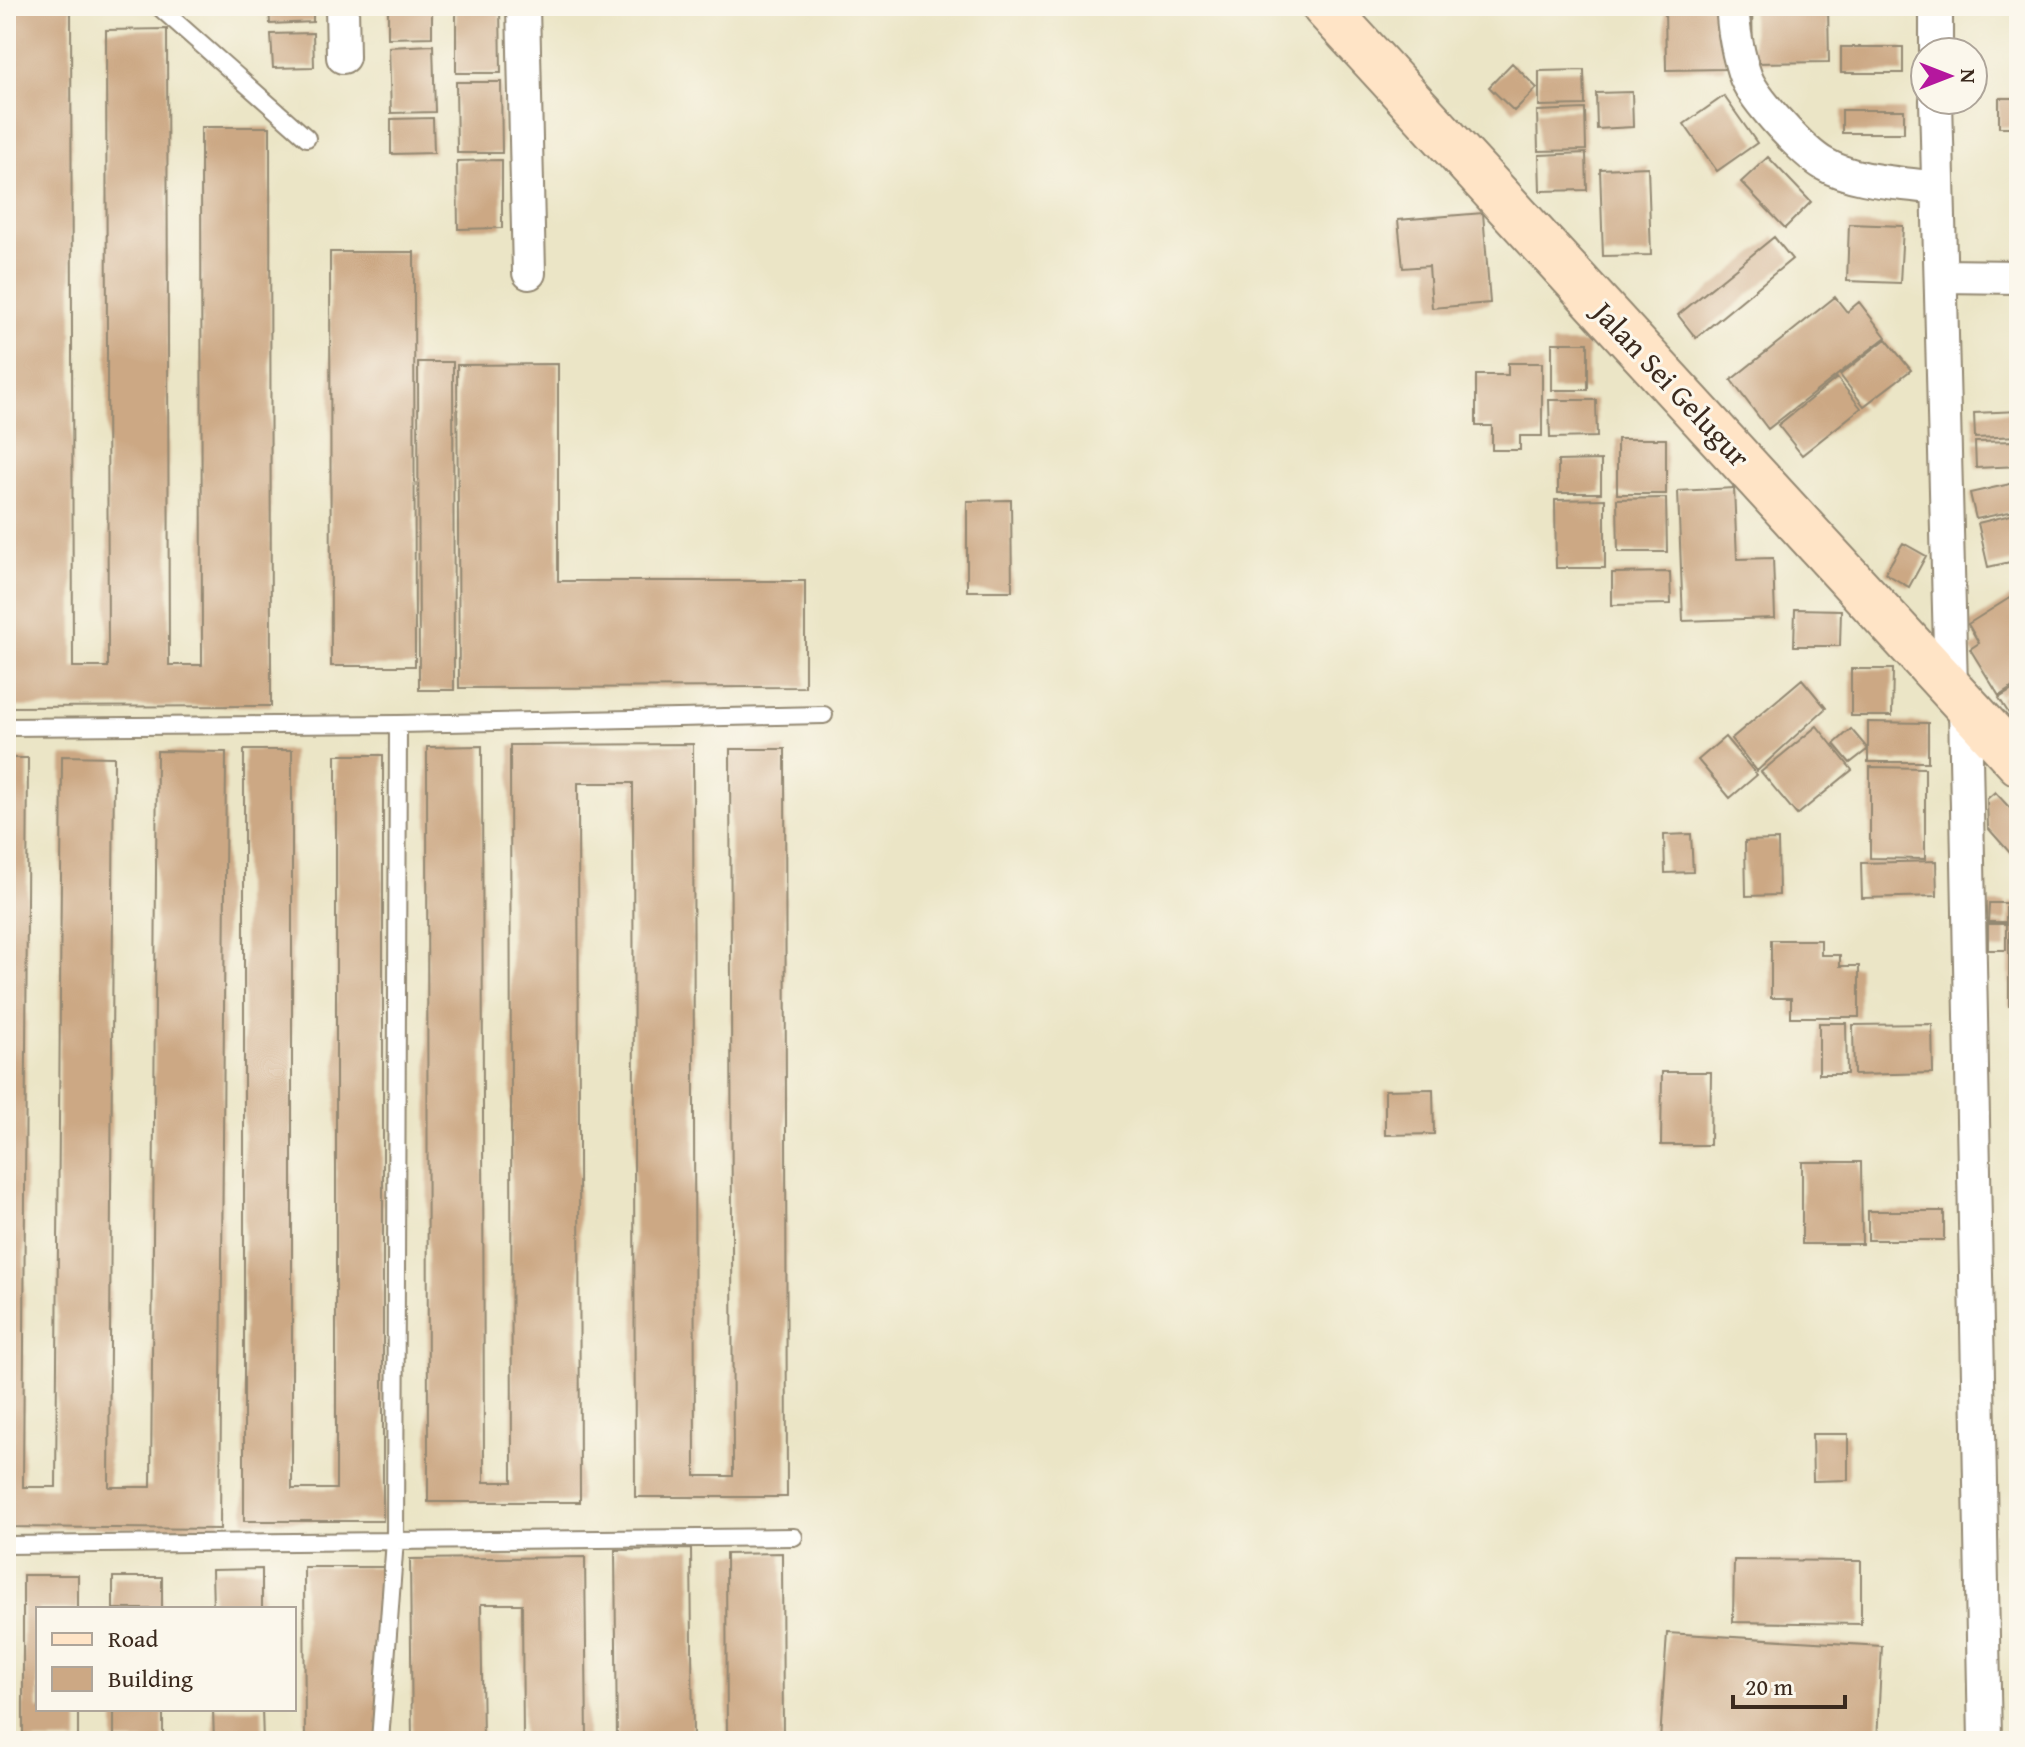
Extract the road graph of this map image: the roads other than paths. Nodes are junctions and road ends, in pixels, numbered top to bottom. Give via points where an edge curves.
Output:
1 (158, 6) edge
2 (342, 6) edge
3 (523, 6) edge
4 (1324, 6) edge
5 (1733, 6) edge
6 (1936, 6) edge
7 (1936, 36) edge
8 (343, 57) dead end
9 (1936, 116) edge
10 (307, 138) dead end
11 (1937, 188) junction
12 (529, 273) dead end
13 (1941, 276) junction
14 (2019, 277) edge
15 (1958, 696) junction
16 (824, 715) dead end
17 (398, 724) junction
18 (6, 727) edge
19 (2019, 763) edge
20 (794, 1537) dead end
21 (395, 1540) junction
22 (6, 1545) edge
23 (380, 1741) edge
24 (1985, 1741) edge

1 - 10 lane
2 - 8 street
3 - 12 street
4 - 15 main road, Jalan Sei Gelugur
5 - 11 street via 1746,79 1783,127 1824,164 1866,178
6 - 7 street
9 - 11 street
11 - 13 street
13 - 14 street
13 - 15 street
15 - 19 main road, Jalan Sei Gelugur
15 - 24 street
16 - 17 lane
17 - 18 lane
17 - 21 lane
20 - 21 lane
21 - 22 lane
21 - 23 lane

